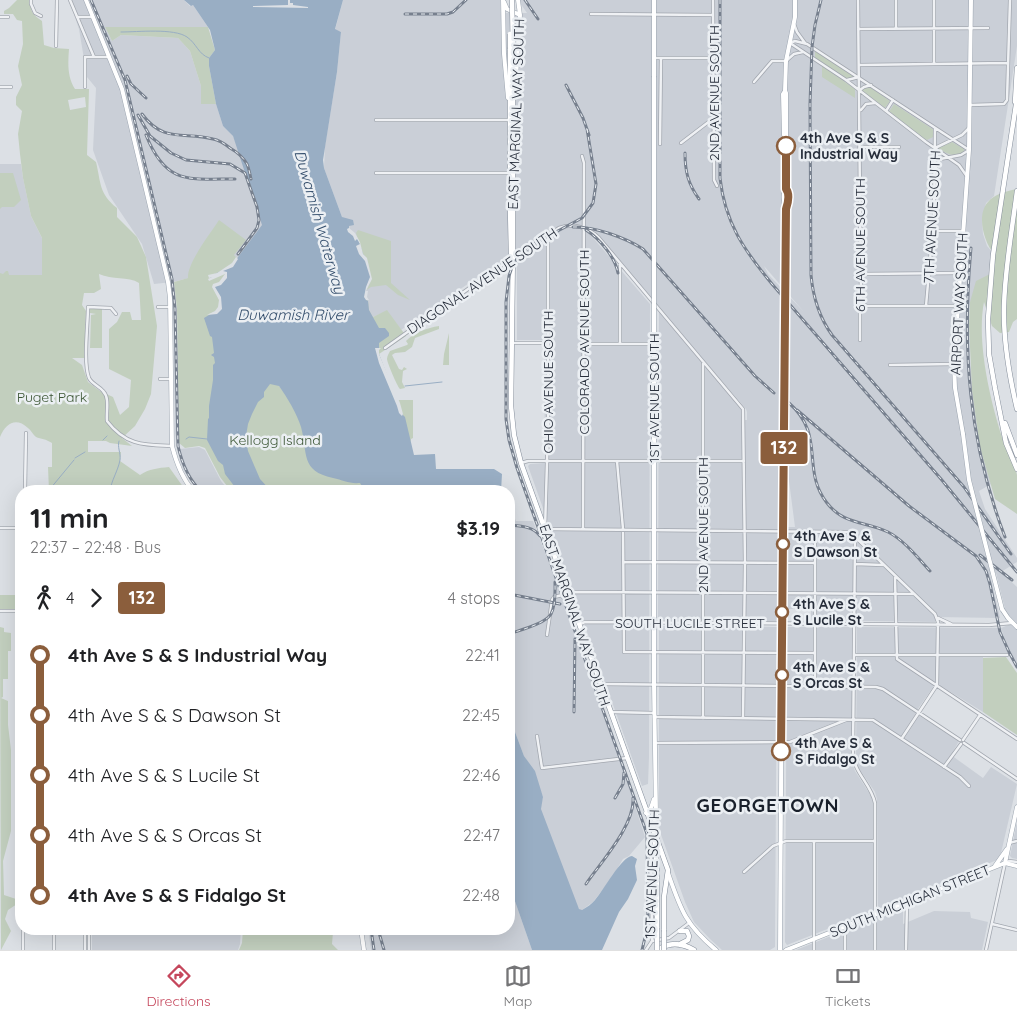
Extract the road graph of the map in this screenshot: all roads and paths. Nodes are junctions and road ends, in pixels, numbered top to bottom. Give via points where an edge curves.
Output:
1 (31, 0) edge
2 (57, 0) edge
3 (70, 0) edge
4 (86, 0) edge
5 (504, 0) edge
6 (512, 0) edge
7 (518, 0) edge
8 (654, 0) edge
9 (713, 0) edge
10 (795, 0) edge
11 (858, 0) edge
12 (896, 0) edge
13 (934, 0) edge
14 (971, 0) edge
15 (1010, 0) edge
16 (520, 9) junction
17 (592, 14) dead end
18 (520, 15) junction
19 (654, 15) junction
20 (713, 15) junction
21 (0, 16) edge
22 (8, 16) dead end
23 (41, 16) dead end
24 (77, 17) junction
25 (93, 17) junction
26 (794, 23) junction
27 (934, 28) junction
28 (970, 28) junction
29 (988, 28) dead end
30 (858, 29) junction
31 (896, 29) junction
32 (790, 43) junction
33 (806, 44) junction
34 (56, 46) dead end
35 (512, 49) junction
36 (805, 52) junction
37 (94, 57) junction
38 (110, 57) junction
39 (654, 58) junction
40 (661, 58) junction
41 (714, 58) junction
42 (786, 61) junction
43 (1008, 63) junction
44 (934, 64) junction
45 (970, 64) junction
46 (859, 65) junction
47 (1017, 68) edge
48 (850, 71) junction
49 (859, 77) junction
50 (846, 80) junction
51 (754, 82) dead end
52 (871, 85) junction
53 (85, 87) dead end
54 (0, 88) edge
55 (11, 88) dead end
56 (785, 91) junction
57 (860, 91) junction
58 (1017, 98) edge
59 (894, 100) junction
60 (784, 101) junction
61 (514, 102) junction
62 (875, 103) junction
63 (970, 105) junction
64 (509, 107) junction
65 (886, 111) junction
66 (860, 114) junction
67 (1015, 114) junction
68 (787, 115) junction
69 (714, 116) junction
70 (376, 120) dead end
71 (510, 120) junction
72 (970, 127) junction
73 (936, 129) junction
74 (936, 136) junction
75 (786, 137) junction
76 (953, 140) junction
77 (926, 142) junction
78 (681, 143) dead end
79 (660, 144) dead end
80 (860, 147) junction
81 (899, 147) dead end
82 (935, 148) junction
83 (969, 150) junction
84 (582, 156) dead end
85 (948, 157) junction
86 (935, 169) junction
87 (376, 173) dead end
88 (512, 173) junction
89 (967, 177) junction
90 (717, 186) dead end
91 (1017, 192) edge
92 (584, 228) junction
93 (933, 231) junction
94 (964, 231) junction
95 (548, 236) junction
96 (512, 259) junction
97 (620, 264) junction
98 (961, 273) junction
99 (861, 274) junction
100 (929, 274) junction
101 (863, 304) junction
102 (926, 306) junction
103 (958, 306) junction
104 (158, 307) dead end
105 (170, 307) junction
106 (116, 314) dead end
107 (860, 340) dead end
108 (511, 343) junction
109 (548, 343) junction
110 (584, 344) junction
111 (620, 344) junction
112 (647, 344) dead end
113 (385, 348) dead end
114 (702, 362) junction
115 (954, 364) junction
116 (890, 365) dead end
117 (160, 379) dead end
118 (172, 379) junction
119 (999, 406) junction
120 (1017, 409) edge
121 (26, 433) dead end
122 (172, 446) junction
123 (1017, 455) edge
124 (547, 461) junction
125 (583, 461) junction
126 (617, 461) junction
127 (654, 461) junction
128 (703, 461) junction
129 (744, 461) junction
130 (521, 463) junction
131 (1017, 470) edge
132 (25, 485) edge
133 (189, 485) edge
134 (0, 528) edge
135 (15, 528) edge
136 (545, 529) junction
137 (583, 529) junction
138 (623, 529) junction
139 (654, 531) junction
140 (704, 531) junction
141 (744, 531) junction
142 (783, 532) junction
143 (815, 532) junction
144 (854, 536) junction
145 (624, 562) junction
146 (653, 562) junction
147 (703, 562) junction
148 (745, 563) junction
149 (782, 563) junction
150 (815, 563) junction
151 (855, 564) junction
152 (884, 565) junction
153 (895, 576) junction
154 (624, 592) junction
155 (653, 592) junction
156 (568, 593) junction
157 (703, 593) junction
158 (744, 593) junction
159 (782, 594) junction
160 (815, 594) junction
161 (854, 594) junction
162 (895, 594) junction
163 (913, 594) junction
164 (0, 611) edge
165 (15, 611) edge
166 (937, 617) junction
167 (624, 622) junction
168 (653, 623) junction
169 (703, 623) junction
170 (744, 623) junction
171 (1012, 623) junction
172 (578, 624) junction
173 (782, 624) junction
174 (815, 624) junction
175 (854, 624) junction
176 (896, 625) junction
177 (939, 625) junction
178 (957, 625) junction
179 (1017, 627) edge
180 (547, 635) dead end
181 (654, 652) junction
182 (703, 652) junction
183 (744, 652) junction
184 (781, 652) junction
185 (815, 653) junction
186 (854, 655) junction
187 (896, 655) junction
188 (938, 655) junction
189 (1007, 655) dead end
190 (600, 684) junction
191 (654, 684) junction
192 (703, 685) junction
193 (744, 685) junction
194 (781, 685) junction
195 (815, 686) junction
196 (854, 686) junction
197 (936, 686) junction
198 (610, 712) junction
199 (919, 713) junction
200 (654, 715) junction
201 (980, 715) junction
202 (703, 718) junction
203 (743, 718) junction
204 (781, 718) junction
205 (848, 719) junction
206 (854, 719) junction
207 (537, 736) dead end
208 (902, 738) junction
209 (1017, 739) edge
210 (962, 742) junction
211 (654, 743) junction
212 (781, 743) junction
213 (627, 758) junction
214 (944, 767) junction
215 (1017, 779) edge
216 (969, 786) dead end
217 (655, 797) junction
218 (1017, 807) edge
219 (646, 813) junction
220 (1015, 822) edge
221 (653, 831) junction
222 (655, 838) junction
223 (814, 841) junction
224 (875, 841) junction
225 (1017, 841) edge
226 (780, 843) junction
227 (1009, 844) junction
228 (1017, 862) edge
229 (1005, 863) junction
230 (1017, 866) edge
231 (994, 867) junction
232 (668, 870) junction
233 (744, 872) dead end
234 (907, 902) junction
235 (876, 914) junction
236 (689, 923) junction
237 (992, 924) junction
238 (845, 926) junction
239 (680, 930) junction
240 (1017, 930) edge
241 (23, 935) edge
242 (54, 935) edge
243 (87, 935) edge
244 (362, 935) edge
245 (814, 939) junction
246 (652, 940) junction
247 (678, 944) junction
248 (23, 950) edge
249 (54, 950) edge
250 (87, 950) edge
251 (364, 950) edge
252 (646, 950) edge
253 (657, 950) edge
254 (664, 950) edge
255 (694, 950) edge
256 (716, 950) edge
257 (780, 950) edge
258 (786, 950) edge
259 (814, 950) edge
260 (845, 950) edge
261 (876, 950) edge
262 (906, 950) edge
263 (986, 950) edge

1 - 23 street via 35,14
2 - 34 street
3 - 24 street
4 - 25 main road
5 - 18 main road via 507,9
5 - 64 main road, EAST MARGINAL WAY SOUTH via 504,54
6 - 16 main road
6 - 35 highway, bridge
7 - 16 main road, EAST MARGINAL WAY SOUTH
8 - 19 main road, 1ST AVENUE SOUTH
9 - 20 street, 2ND AVENUE SOUTH
10 - 26 main road
11 - 30 street, 6TH AVENUE SOUTH
12 - 31 street
13 - 27 street
14 - 28 main road, AIRPORT WAY SOUTH
15 - 43 street
16 - 18 main road, EAST MARGINAL WAY SOUTH
17 - 19 street
18 - 61 main road, EAST MARGINAL WAY SOUTH
19 - 20 street
19 - 39 main road, 1ST AVENUE SOUTH
20 - 41 street, 2ND AVENUE SOUTH
21 - 22 street
24 - 25 street
24 - 37 street
25 - 38 main road
26 - 32 main road
26 - 33 street
27 - 28 street
27 - 31 street
27 - 44 street
28 - 29 street
28 - 45 main road, AIRPORT WAY SOUTH
30 - 31 street
30 - 46 street, 6TH AVENUE SOUTH
32 - 33 street
32 - 36 street
32 - 42 main road
33 - 48 street
35 - 61 highway
35 - 64 highway
36 - 42 street via 794,54
36 - 50 street
37 - 38 street
37 - 53 street via 85,57
38 - 105 main road via 123,91 168,282
39 - 40 street
39 - 127 main road, 1ST AVENUE SOUTH, bridge
40 - 41 street
40 - 79 street
41 - 69 street, 2ND AVENUE SOUTH
42 - 51 street via 772,61
42 - 56 main road
43 - 45 street
43 - 63 street via 1006,102
44 - 45 street
44 - 46 street
45 - 63 main road, AIRPORT WAY SOUTH
46 - 48 street
46 - 49 street, 6TH AVENUE SOUTH
47 - 67 highway
48 - 49 street
49 - 50 street
49 - 52 street
49 - 57 street, 6TH AVENUE SOUTH
50 - 57 street
52 - 57 street
52 - 59 street
54 - 55 street
56 - 60 main road
56 - 68 main road
57 - 62 street
57 - 66 street, 6TH AVENUE SOUTH
58 - 67 highway
59 - 65 street
59 - 73 street
60 - 68 main road
60 - 75 main road
61 - 88 highway, EAST MARGINAL WAY SOUTH
62 - 65 street
62 - 66 street via 865,105
63 - 72 main road, AIRPORT WAY SOUTH
64 - 71 highway, EAST MARGINAL WAY SOUTH
65 - 77 street
66 - 80 street, 6TH AVENUE SOUTH
67 - 119 highway via 988,301 989,354
68 - 75 main road
69 - 78 street
69 - 90 street, 2ND AVENUE SOUTH via 714,180
70 - 71 street
71 - 88 highway, EAST MARGINAL WAY SOUTH
72 - 76 street
72 - 83 main road, AIRPORT WAY SOUTH
73 - 74 street, 7TH AVENUE SOUTH
73 - 76 street
74 - 77 street
74 - 82 street, 7TH AVENUE SOUTH
75 - 142 main road, bridge
76 - 82 street
76 - 83 street
77 - 82 street
80 - 81 street
80 - 99 street, 6TH AVENUE SOUTH
82 - 85 street
82 - 86 street, 7TH AVENUE SOUTH
83 - 85 street
83 - 89 main road, AIRPORT WAY SOUTH
84 - 92 street, COLORADO AVENUE SOUTH
85 - 86 street via 940,159
85 - 89 street via 963,168
86 - 93 street, 7TH AVENUE SOUTH
87 - 88 street
88 - 96 highway, EAST MARGINAL WAY SOUTH
89 - 94 main road, AIRPORT WAY SOUTH
91 - 120 highway via 1005,284 1004,333
92 - 95 street, DIAGONAL AVENUE SOUTH via 562,227
92 - 97 street via 596,235
92 - 110 street, COLORADO AVENUE SOUTH
93 - 94 street
93 - 100 street, 7TH AVENUE SOUTH
94 - 98 main road, AIRPORT WAY SOUTH
95 - 96 street, DIAGONAL AVENUE SOUTH
95 - 109 street, OHIO AVENUE SOUTH
96 - 108 highway, EAST MARGINAL WAY SOUTH
96 - 113 street, DIAGONAL AVENUE SOUTH
97 - 111 street
97 - 114 street
98 - 100 street
98 - 103 main road, AIRPORT WAY SOUTH
99 - 100 street
99 - 101 street, 6TH AVENUE SOUTH
100 - 102 street, 7TH AVENUE SOUTH
101 - 102 street
101 - 107 street, 6TH AVENUE SOUTH via 860,307
102 - 103 street
103 - 115 main road, AIRPORT WAY SOUTH
104 - 105 street
105 - 118 main road
106 - 122 street via 113,308 88,307 90,380 102,389 106,396 108,422 122,435 138,444
108 - 109 street
108 - 130 highway, EAST MARGINAL WAY SOUTH via 511,415
109 - 124 street, OHIO AVENUE SOUTH
110 - 111 street
110 - 125 street, COLORADO AVENUE SOUTH
111 - 112 street
114 - 128 street, 2ND AVENUE SOUTH
114 - 129 street via 744,409
115 - 116 street
115 - 171 main road, AIRPORT WAY SOUTH, bridge via 969,480 1002,609
117 - 118 street
118 - 122 main road
119 - 123 highway
119 - 131 highway via 1006,443
121 - 132 street
122 - 133 main road
124 - 125 street
124 - 130 street
124 - 136 street, OHIO AVENUE SOUTH
125 - 126 street
125 - 137 street, COLORADO AVENUE SOUTH
126 - 127 street
126 - 138 street
127 - 128 street
127 - 139 main road, 1ST AVENUE SOUTH
128 - 129 street
128 - 140 street, 2ND AVENUE SOUTH
129 - 141 street
130 - 136 highway, EAST MARGINAL WAY SOUTH
134 - 135 street
136 - 137 street
136 - 156 highway, EAST MARGINAL WAY SOUTH
137 - 138 street
138 - 139 street
138 - 145 street
139 - 140 street
139 - 146 main road, 1ST AVENUE SOUTH
140 - 141 street
140 - 147 street, 2ND AVENUE SOUTH
141 - 142 street
141 - 148 street
142 - 143 street
142 - 149 main road
143 - 144 street via 847,532
143 - 150 street
144 - 151 street
144 - 152 street
145 - 146 street
145 - 154 street
146 - 147 street
146 - 155 main road, 1ST AVENUE SOUTH
147 - 148 street
147 - 157 street, 2ND AVENUE SOUTH
148 - 149 street
148 - 158 street
149 - 150 street
149 - 159 main road
150 - 160 street
151 - 152 street
151 - 161 street
152 - 153 street
153 - 162 street
153 - 163 street
154 - 155 street
154 - 156 street
154 - 167 street
155 - 157 street
155 - 168 main road, 1ST AVENUE SOUTH
156 - 172 highway, EAST MARGINAL WAY SOUTH
156 - 180 street via 552,600
157 - 158 street
157 - 169 street, 2ND AVENUE SOUTH
158 - 159 street
158 - 170 street
159 - 160 street
159 - 173 main road
160 - 161 street
160 - 174 street
161 - 162 street
161 - 175 street
162 - 163 street
162 - 176 street
163 - 166 street
164 - 165 street
166 - 177 street
166 - 178 street
167 - 168 street, SOUTH LUCILE STREET
167 - 172 street, SOUTH LUCILE STREET
167 - 181 street via 624,652
168 - 169 street, SOUTH LUCILE STREET
168 - 181 main road, 1ST AVENUE SOUTH
169 - 170 street, SOUTH LUCILE STREET
169 - 182 street, 2ND AVENUE SOUTH
170 - 173 street, SOUTH LUCILE STREET
170 - 183 street
171 - 178 street, SOUTH LUCILE STREET
171 - 179 main road, AIRPORT WAY SOUTH
172 - 190 highway, EAST MARGINAL WAY SOUTH
173 - 174 street, SOUTH LUCILE STREET
173 - 184 main road
174 - 175 street, SOUTH LUCILE STREET
174 - 185 street
175 - 176 street, SOUTH LUCILE STREET
175 - 186 street
176 - 177 street, SOUTH LUCILE STREET
176 - 187 street
177 - 178 street, SOUTH LUCILE STREET
177 - 188 street
181 - 182 street
181 - 191 main road, 1ST AVENUE SOUTH
182 - 183 street
182 - 192 street, 2ND AVENUE SOUTH
183 - 184 street
183 - 193 street
184 - 185 street
184 - 194 main road
185 - 195 street
186 - 187 street
186 - 196 street
187 - 188 street
187 - 197 street via 898,660
188 - 189 street
188 - 197 street
190 - 191 street
190 - 198 highway, EAST MARGINAL WAY SOUTH
191 - 192 street
191 - 200 main road, 1ST AVENUE SOUTH
192 - 193 street
192 - 202 street, 2ND AVENUE SOUTH
193 - 194 street
193 - 203 street
194 - 195 street
194 - 204 main road
195 - 196 street
196 - 199 street via 884,689
196 - 206 street
197 - 199 street
197 - 201 street
198 - 200 street
198 - 213 highway, EAST MARGINAL WAY SOUTH
199 - 208 street
199 - 210 street
200 - 202 street
200 - 211 main road, 1ST AVENUE SOUTH
201 - 209 street
201 - 210 street
202 - 203 street
203 - 204 street
204 - 205 street
204 - 212 main road
205 - 206 street
205 - 212 street
206 - 208 street via 876,721
206 - 224 street via 854,759 874,798
207 - 213 street via 542,768
208 - 214 street
210 - 214 street
210 - 215 street
211 - 212 street
211 - 217 main road, 1ST AVENUE SOUTH
212 - 226 main road
213 - 219 highway, EAST MARGINAL WAY SOUTH
214 - 216 street
217 - 219 main road, 1ST AVENUE SOUTH
217 - 221 main road, 1ST AVENUE SOUTH
218 - 220 main road
219 - 221 highway, EAST MARGINAL WAY SOUTH
220 - 227 main road
221 - 222 highway, EAST MARGINAL WAY SOUTH
221 - 246 street, 1ST AVENUE SOUTH
222 - 232 highway, EAST MARGINAL WAY SOUTH
222 - 253 highway, bridge
223 - 224 street
223 - 226 street
223 - 245 street
224 - 235 street
225 - 227 street
226 - 233 street
226 - 257 main road
227 - 229 main road
227 - 231 main road
228 - 229 street
229 - 230 main road
229 - 231 main road, SOUTH MICHIGAN STREET
229 - 237 street
231 - 234 main road, SOUTH MICHIGAN STREET
232 - 236 main road, EAST MARGINAL WAY SOUTH
232 - 254 highway, bridge via 664,897
234 - 235 main road, SOUTH MICHIGAN STREET
234 - 262 street
235 - 238 main road, SOUTH MICHIGAN STREET
235 - 261 street
236 - 239 street
236 - 256 main road, EAST MARGINAL WAY SOUTH
237 - 240 street
237 - 263 street
238 - 245 main road, SOUTH MICHIGAN STREET
238 - 260 street
239 - 246 street via 668,938
239 - 247 highway via 687,932 689,938
241 - 248 street
242 - 249 street
243 - 250 street
244 - 251 main road
245 - 258 main road, SOUTH MICHIGAN STREET
245 - 259 street
246 - 252 street, 1ST AVENUE SOUTH
247 - 253 highway via 665,945
247 - 255 highway

